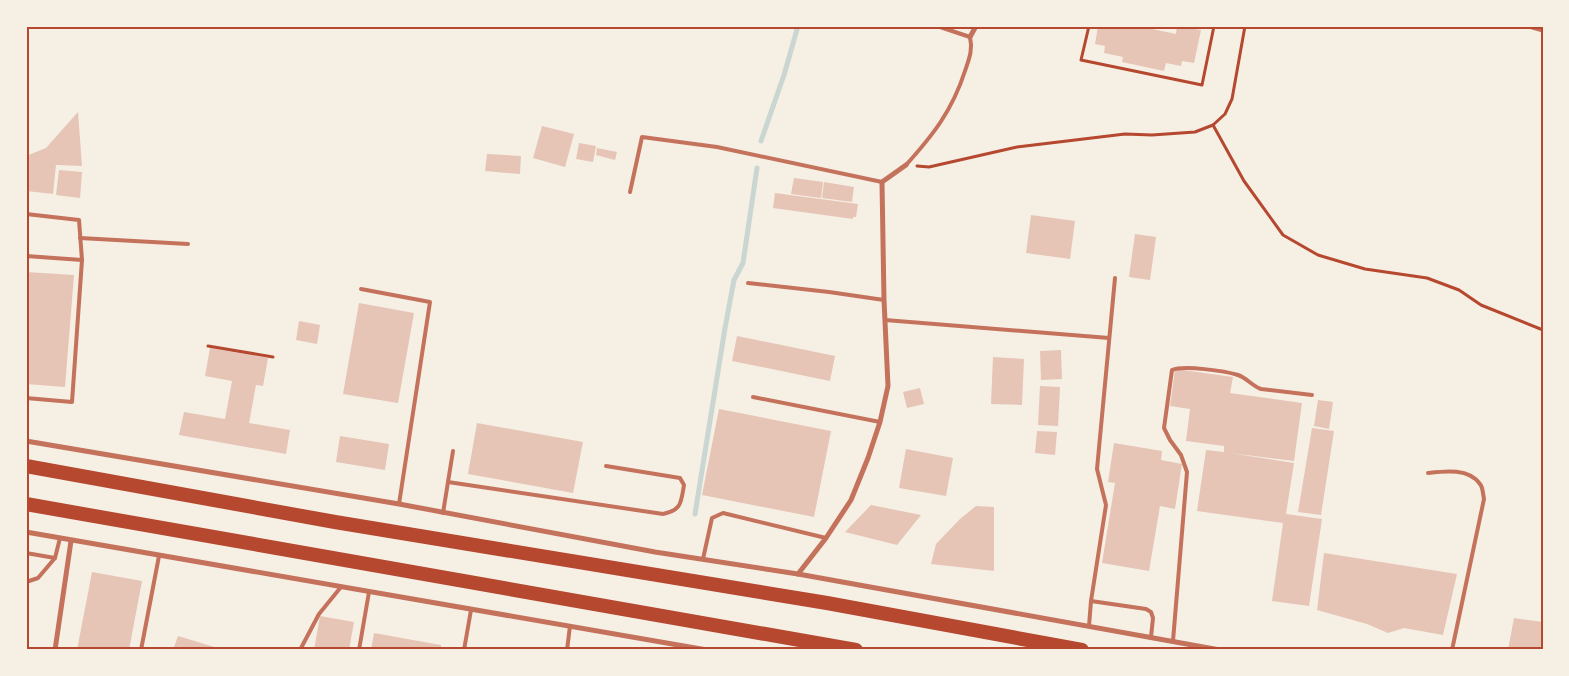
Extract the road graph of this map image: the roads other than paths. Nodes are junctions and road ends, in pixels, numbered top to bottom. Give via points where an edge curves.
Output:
1 (937, 26) edge
2 (976, 26) edge
3 (1528, 26) edge
4 (1543, 30) edge
5 (970, 38) junction
6 (906, 165) joint
7 (882, 182) junction
8 (630, 192) dead end
9 (26, 214) edge
10 (80, 238) junction
11 (188, 244) dead end
12 (26, 256) edge
13 (82, 260) junction
14 (1115, 278) dead end
15 (748, 283) dead end
16 (361, 289) dead end
17 (884, 300) junction
18 (885, 320) junction
19 (1110, 338) junction
20 (1312, 395) dead end
21 (753, 397) dead end
22 (26, 398) edge
23 (880, 422) junction
24 (26, 441) edge
25 (453, 451) dead end
26 (26, 466) edge
27 (606, 466) dead end
28 (1428, 473) dead end
29 (448, 482) junction
30 (26, 504) edge
31 (399, 504) junction
32 (443, 513) junction
33 (26, 532) edge
34 (60, 538) junction
35 (826, 538) junction
36 (71, 541) junction
37 (26, 553) edge
38 (159, 556) junction
39 (55, 558) junction
40 (703, 559) junction
41 (798, 574) junction
42 (26, 582) edge
43 (340, 587) junction
44 (369, 592) junction
45 (1091, 601) junction
46 (471, 610) junction
47 (570, 626) junction
48 (1089, 626) junction
49 (1151, 636) junction
50 (1173, 641) junction
51 (54, 650) edge
52 (141, 650) edge
53 (300, 650) edge
54 (359, 650) edge
55 (464, 650) edge
56 (567, 650) edge
57 (707, 650) edge
58 (856, 650) edge
59 (1082, 650) edge
60 (1220, 650) edge
61 (1452, 650) edge

1 - 5 lane
2 - 5 street
3 - 4 street
5 - 6 lane via 971,54 946,116
6 - 7 street
7 - 8 lane via 717,147 642,137
7 - 17 street
9 - 10 lane via 79,220
10 - 11 lane
10 - 13 lane
12 - 13 lane
13 - 22 lane via 72,402
14 - 19 lane
15 - 17 lane
16 - 31 lane via 430,302
17 - 18 street
18 - 19 lane
18 - 23 street via 888,386
19 - 45 lane via 1097,469 1106,505
20 - 50 lane via 1261,389 1236,375 1189,367 1172,370 1164,428 1181,455 1187,472
21 - 23 lane
23 - 35 street via 851,500
24 - 31 street
25 - 29 lane
26 - 59 highway via 335,522 827,603
27 - 29 lane via 680,478 684,485 680,504 674,512 663,514
28 - 61 lane via 1449,471 1467,474 1481,484 1484,499
29 - 32 lane
30 - 58 highway
31 - 32 street
32 - 40 street
33 - 34 street
34 - 36 street
34 - 39 lane
35 - 40 lane via 723,513 712,518
35 - 41 street
36 - 38 street
36 - 51 street
37 - 39 lane
38 - 43 street
38 - 52 lane
39 - 42 lane via 38,578
40 - 41 street
41 - 48 street
43 - 44 street
43 - 53 lane via 319,614
44 - 46 street
44 - 54 lane
45 - 48 lane
45 - 49 lane via 1146,609 1153,618
46 - 47 street
46 - 55 lane
47 - 56 lane
47 - 57 street
48 - 49 street
49 - 50 street
50 - 60 street

